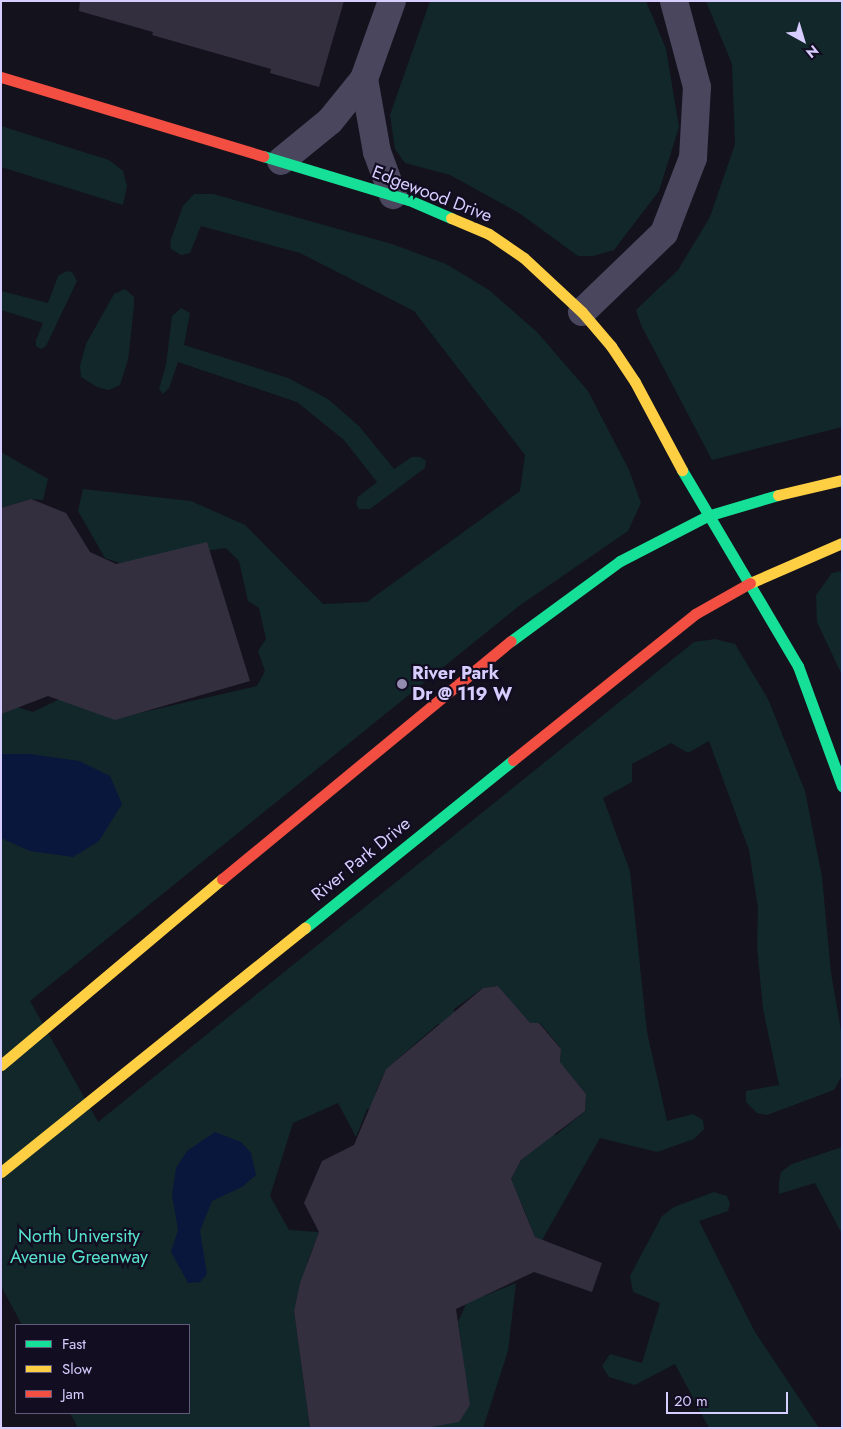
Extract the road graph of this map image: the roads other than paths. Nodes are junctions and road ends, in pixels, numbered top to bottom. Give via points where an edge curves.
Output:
1 (392, 1) edge
2 (674, 1) edge
3 (1, 77) edge
4 (364, 79) junction
5 (282, 161) junction
6 (393, 195) junction
7 (582, 312) junction
8 (842, 480) edge
9 (707, 516) junction
10 (842, 544) edge
11 (749, 582) junction
12 (842, 786) edge
13 (1, 1065) edge
14 (1, 1172) edge

1 - 4 street
2 - 7 street via 697,87 693,158 664,233
3 - 5 street, Edgewood Drive
4 - 5 street via 330,121
4 - 6 street via 377,152
5 - 6 street, Edgewood Drive
6 - 7 street, Edgewood Drive via 489,234 524,258
7 - 9 street, Edgewood Drive via 611,346 635,382
8 - 9 street via 742,504
9 - 11 street, Edgewood Drive
9 - 13 street via 620,561 518,636 328,790
10 - 11 street, River Park Drive
11 - 12 street, Edgewood Drive via 798,666
11 - 14 street, River Park Drive via 695,614

